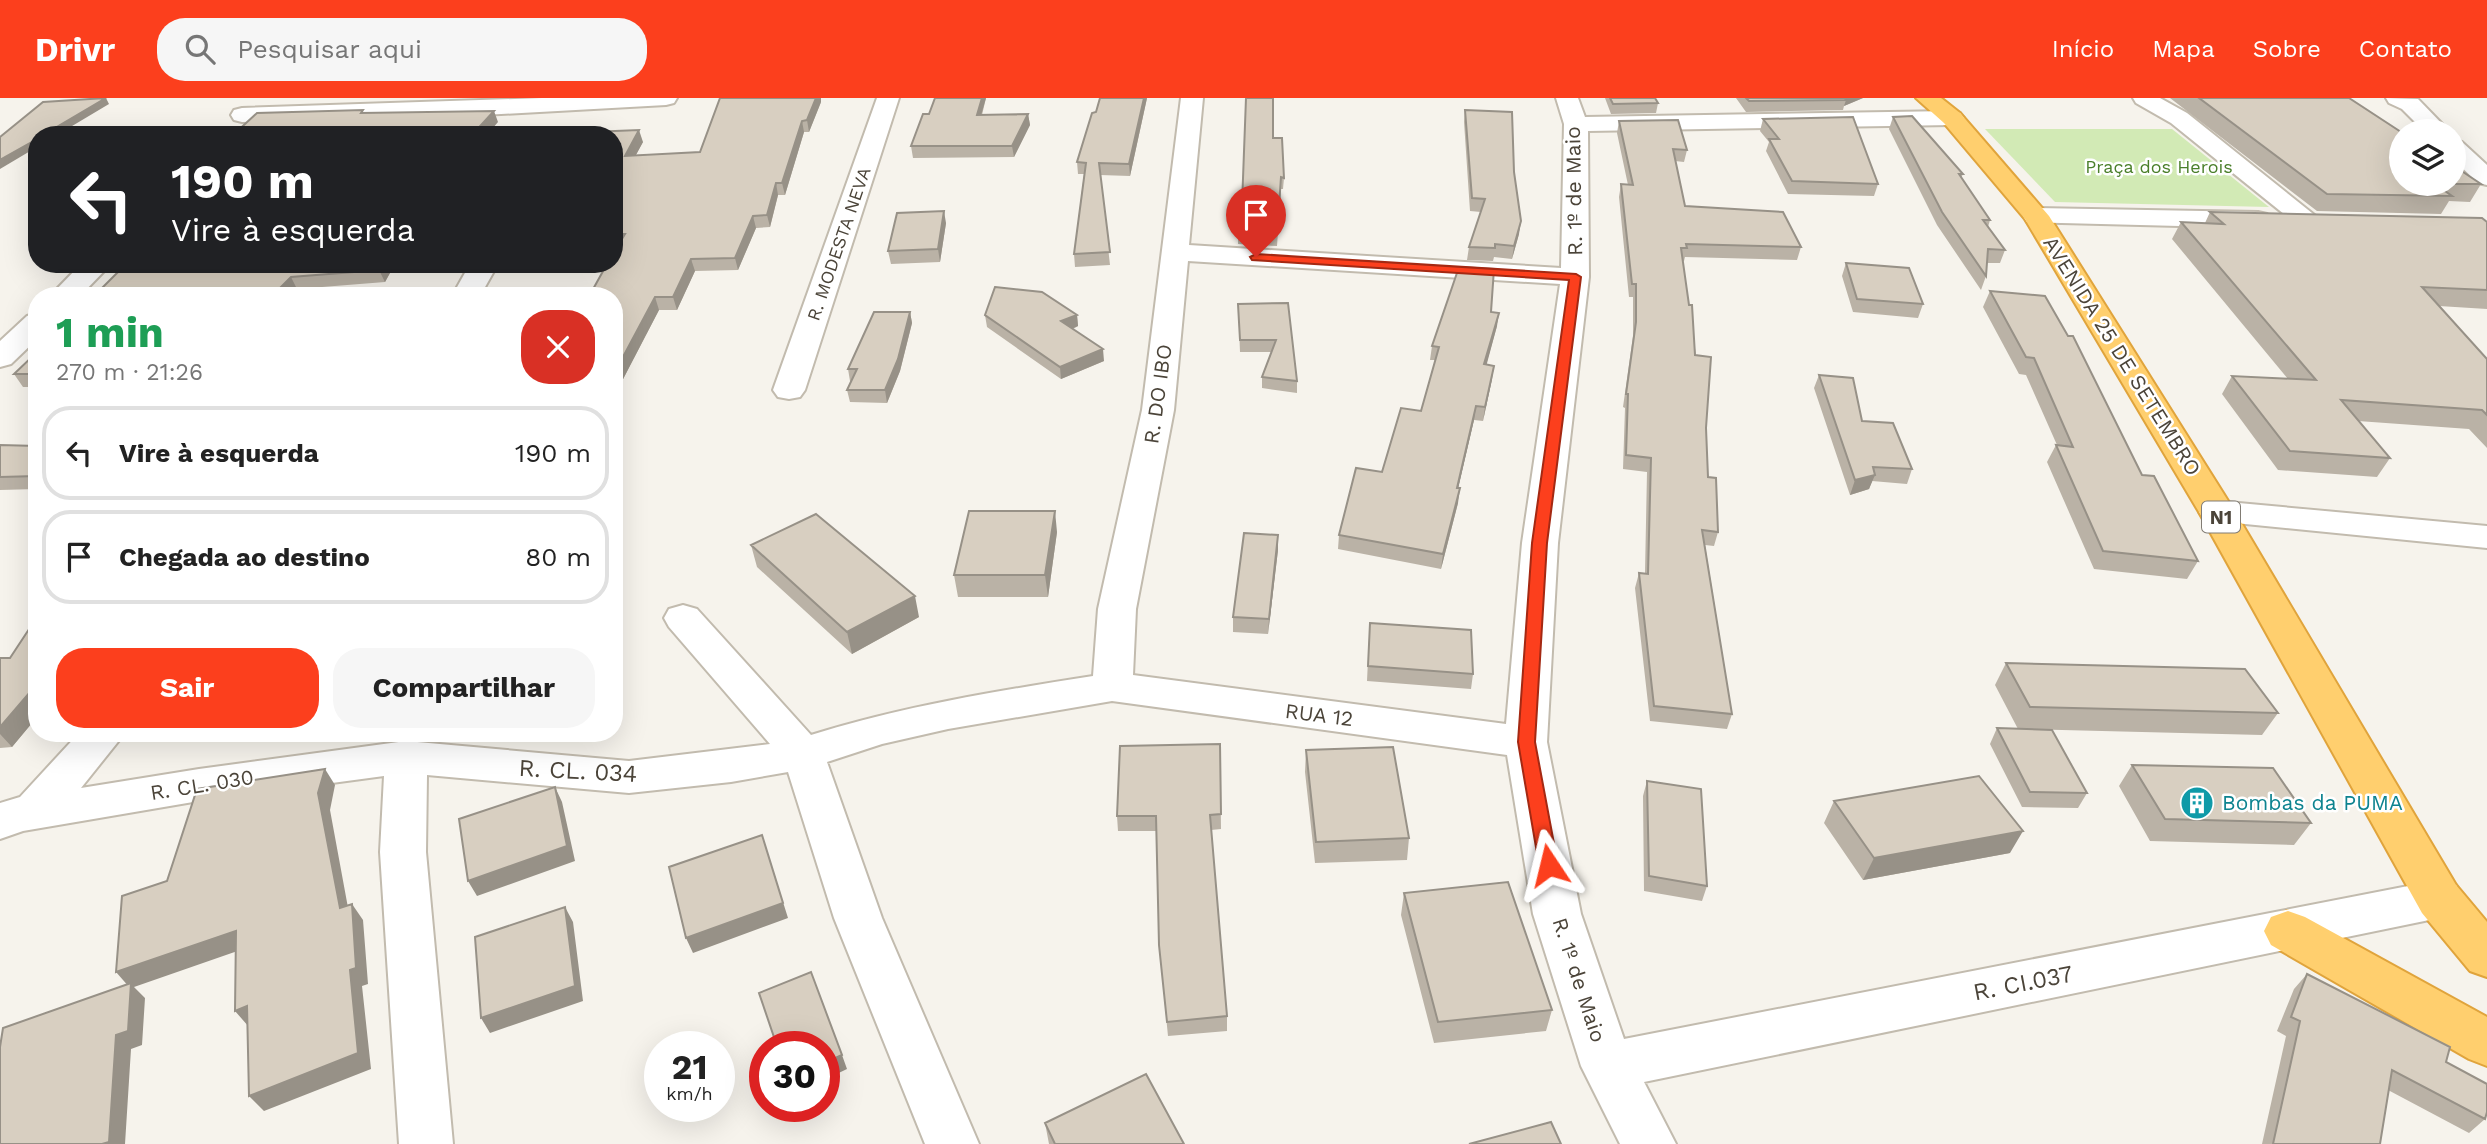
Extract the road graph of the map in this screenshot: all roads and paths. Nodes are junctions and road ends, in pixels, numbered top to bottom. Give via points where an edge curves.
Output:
1 (261, 98) edge
2 (666, 98) edge
3 (888, 98) edge
4 (1192, 98) edge
5 (2144, 98) edge
6 (2404, 100) edge
7 (578, 104) junction
8 (1940, 108) edge
9 (1571, 111) edge
10 (242, 116) junction
11 (2424, 119) edge
12 (566, 124) dead end
13 (233, 126) edge
14 (2466, 158) edge
15 (2487, 178) edge
16 (2036, 216) junction
17 (2309, 221) junction
18 (2336, 221) edge
19 (1176, 252) junction
20 (88, 273) edge
21 (1576, 277) junction
22 (73, 287) edge
23 (28, 331) edge
24 (0, 358) edge
25 (789, 390) dead end
26 (2217, 512) junction
27 (2487, 537) edge
28 (683, 618) dead end
29 (1112, 687) junction
30 (95, 742) edge
31 (1526, 742) junction
32 (803, 754) junction
33 (405, 757) junction
34 (17, 817) edge
35 (2439, 900) junction
36 (2288, 931) junction
37 (2487, 956) edge
38 (2487, 1043) edge
39 (1607, 1066) junction
40 (426, 1144) edge
41 (952, 1144) edge
42 (1648, 1144) edge

1 - 10 street
2 - 7 street
3 - 25 street, R. MODESTA NEVA
4 - 19 street, R. DO IBO
5 - 17 street via 2179,118
6 - 11 street
7 - 10 street
7 - 12 street
8 - 9 street
8 - 16 highway, AVENIDA 25 DE SETEMBRO / N1
9 - 21 street, R. 1º de Maio
10 - 13 street
14 - 15 street
16 - 17 street
16 - 26 highway, AVENIDA 25 DE SETEMBRO / N1
17 - 18 street
19 - 21 street
19 - 29 street, R. DO IBO via 1158,411 1117,609
20 - 22 street
21 - 31 street, R. 1º de Maio via 1540,543
23 - 24 street
26 - 27 street
26 - 35 highway, AVENIDA 25 DE SETEMBRO / N1
28 - 32 street
29 - 31 street, RUA 12
29 - 32 street, RUA 12 via 948,714
30 - 34 street
31 - 39 street, R. 1º de Maio via 1557,914
32 - 33 street, R. CL. 034 via 629,777
32 - 41 street via 858,918
33 - 34 street, R. CL. 030 via 199,785
33 - 40 street via 403,852
35 - 36 street, R. CI.037
35 - 37 highway, AVENIDA 25 DE SETEMBRO / N1
36 - 38 highway
36 - 39 street, R. CI.037
39 - 42 street, R. 1º de Maio

